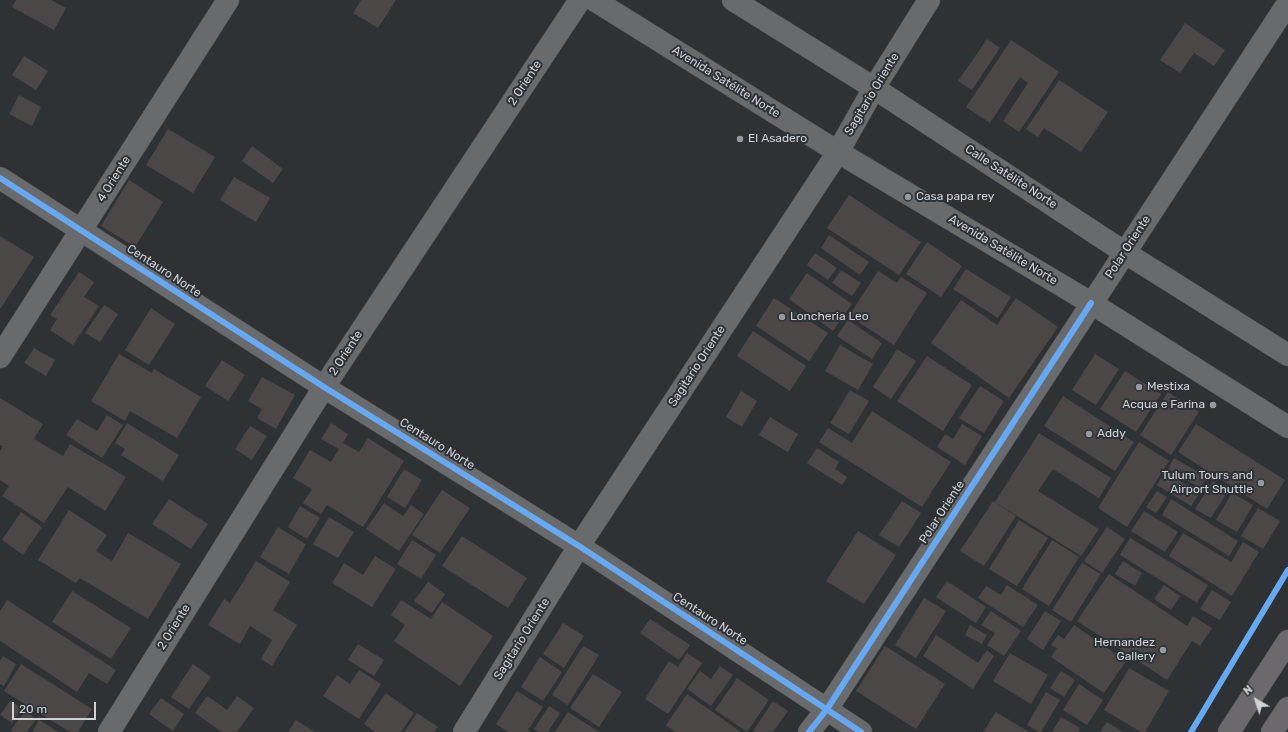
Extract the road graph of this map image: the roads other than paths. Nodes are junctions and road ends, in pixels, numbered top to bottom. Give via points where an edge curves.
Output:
1 (228, 0) edge
2 (580, 0) edge
3 (594, 0) edge
4 (733, 0) edge
5 (930, 0) edge
6 (1288, 3) edge
7 (874, 88) junction
8 (838, 152) junction
9 (0, 178) edge
10 (81, 231) junction
11 (1124, 252) junction
12 (1091, 303) junction
13 (1288, 355) edge
14 (0, 357) edge
15 (324, 387) junction
16 (1288, 427) edge
17 (579, 546) junction
18 (1288, 641) edge
19 (1288, 708) edge
20 (826, 709) junction
21 (109, 732) edge
22 (464, 732) edge
23 (809, 732) edge
24 (861, 732) edge
25 (1229, 732) edge
26 (1272, 732) edge

1 - 10 street, 4 Oriente
2 - 15 street, 2 Oriente
3 - 8 street, Avenida Satélite Norte
4 - 7 street, Calle Satélite Norte
5 - 7 street, Sagitario Oriente
6 - 11 street, Polar Oriente
7 - 8 street, Sagitario Oriente
7 - 11 street, Calle Satélite Norte
8 - 12 street, Avenida Satélite Norte
8 - 17 street, Sagitario Oriente
9 - 10 street, Centauro Norte
10 - 14 street, 4 Oriente
10 - 15 street, Centauro Norte
11 - 12 street, Polar Oriente
11 - 13 street, Calle Satélite Norte
12 - 16 street, Avenida Satélite Norte
12 - 20 street, Polar Oriente
15 - 17 street, Centauro Norte
15 - 21 street, 2 Oriente
17 - 20 street, Centauro Norte
17 - 22 street, Sagitario Oriente
18 - 25 main road
19 - 26 main road
20 - 23 street, Polar Oriente
20 - 24 street, Centauro Norte

